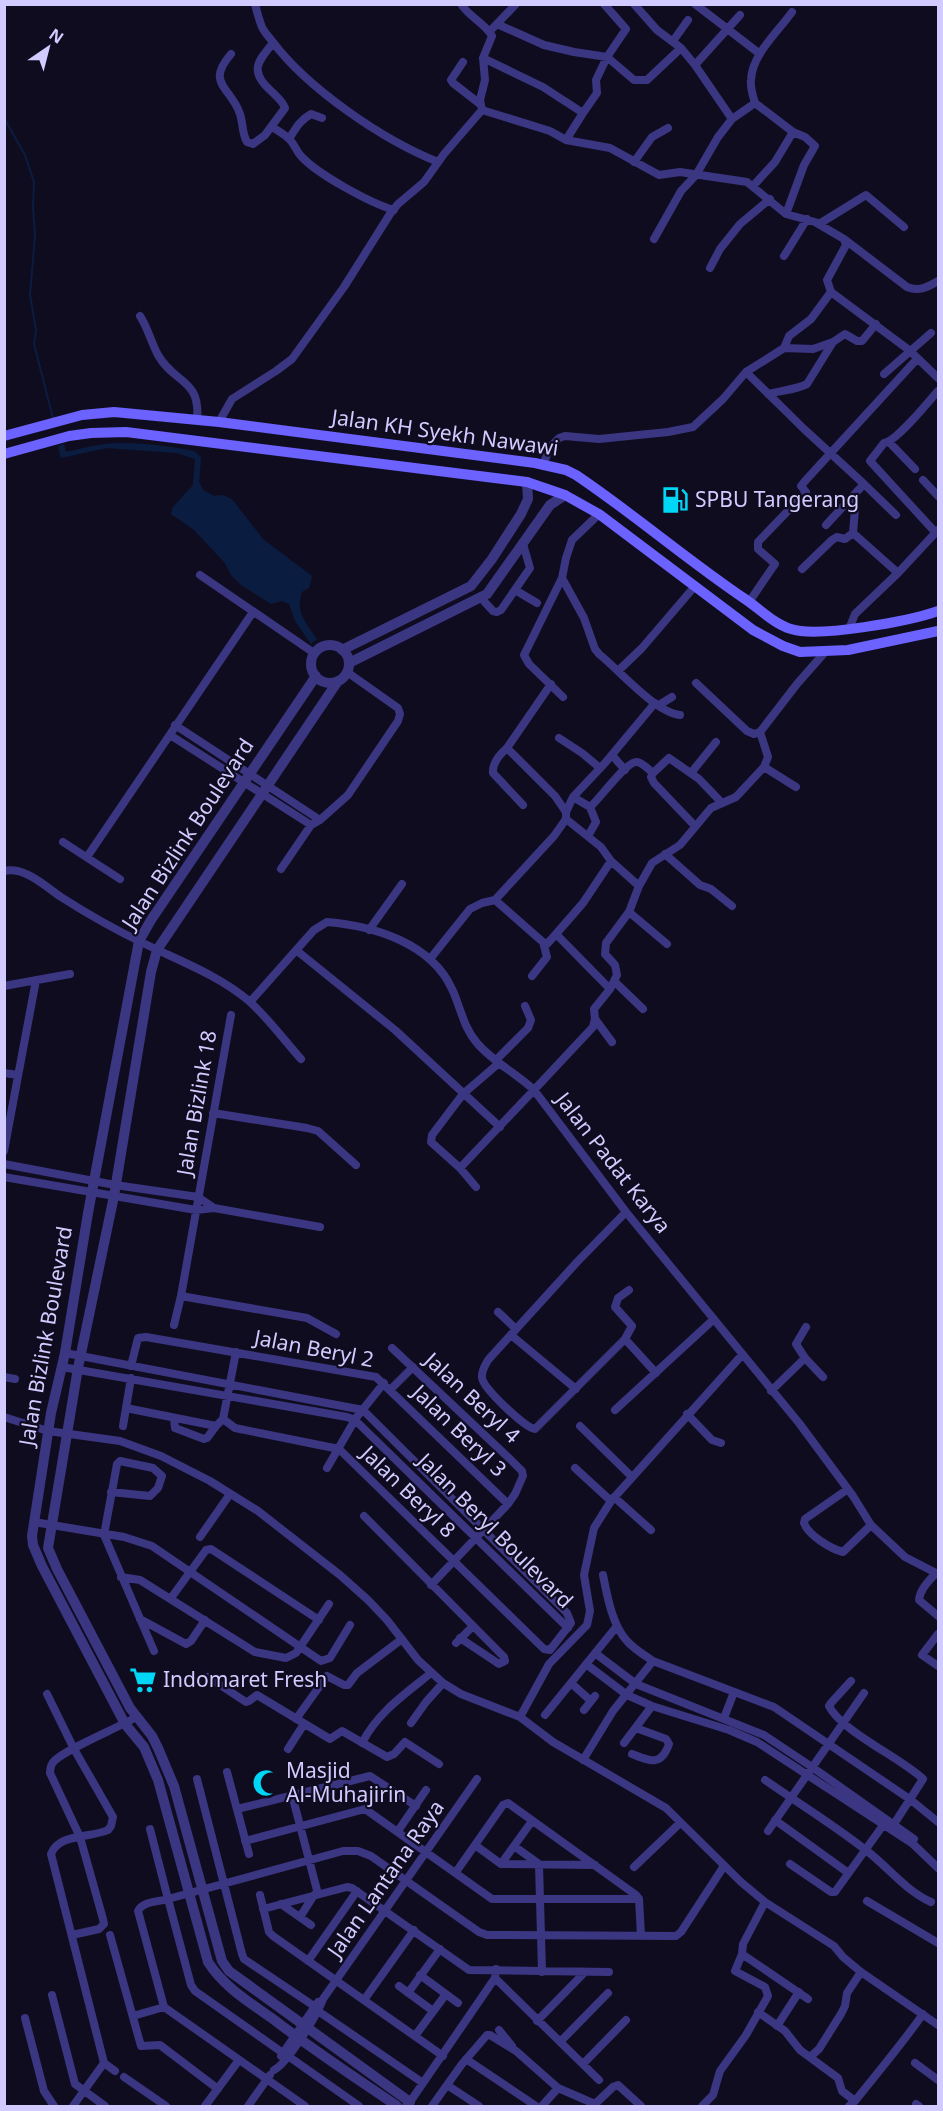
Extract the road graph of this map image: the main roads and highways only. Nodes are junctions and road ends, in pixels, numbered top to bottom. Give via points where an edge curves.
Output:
1 (4, 436) edge
2 (4, 454) edge
3 (939, 611) edge
4 (939, 631) edge

1 - 3 main road, Jalan KH Syekh Nawawi via 70,418 114,412 543,465 566,470 581,479 790,629 849,629
2 - 4 main road, Jalan KH Syekh Nawawi via 69,436 126,432 527,482 565,495 599,514 753,630 783,646 800,652 848,650

